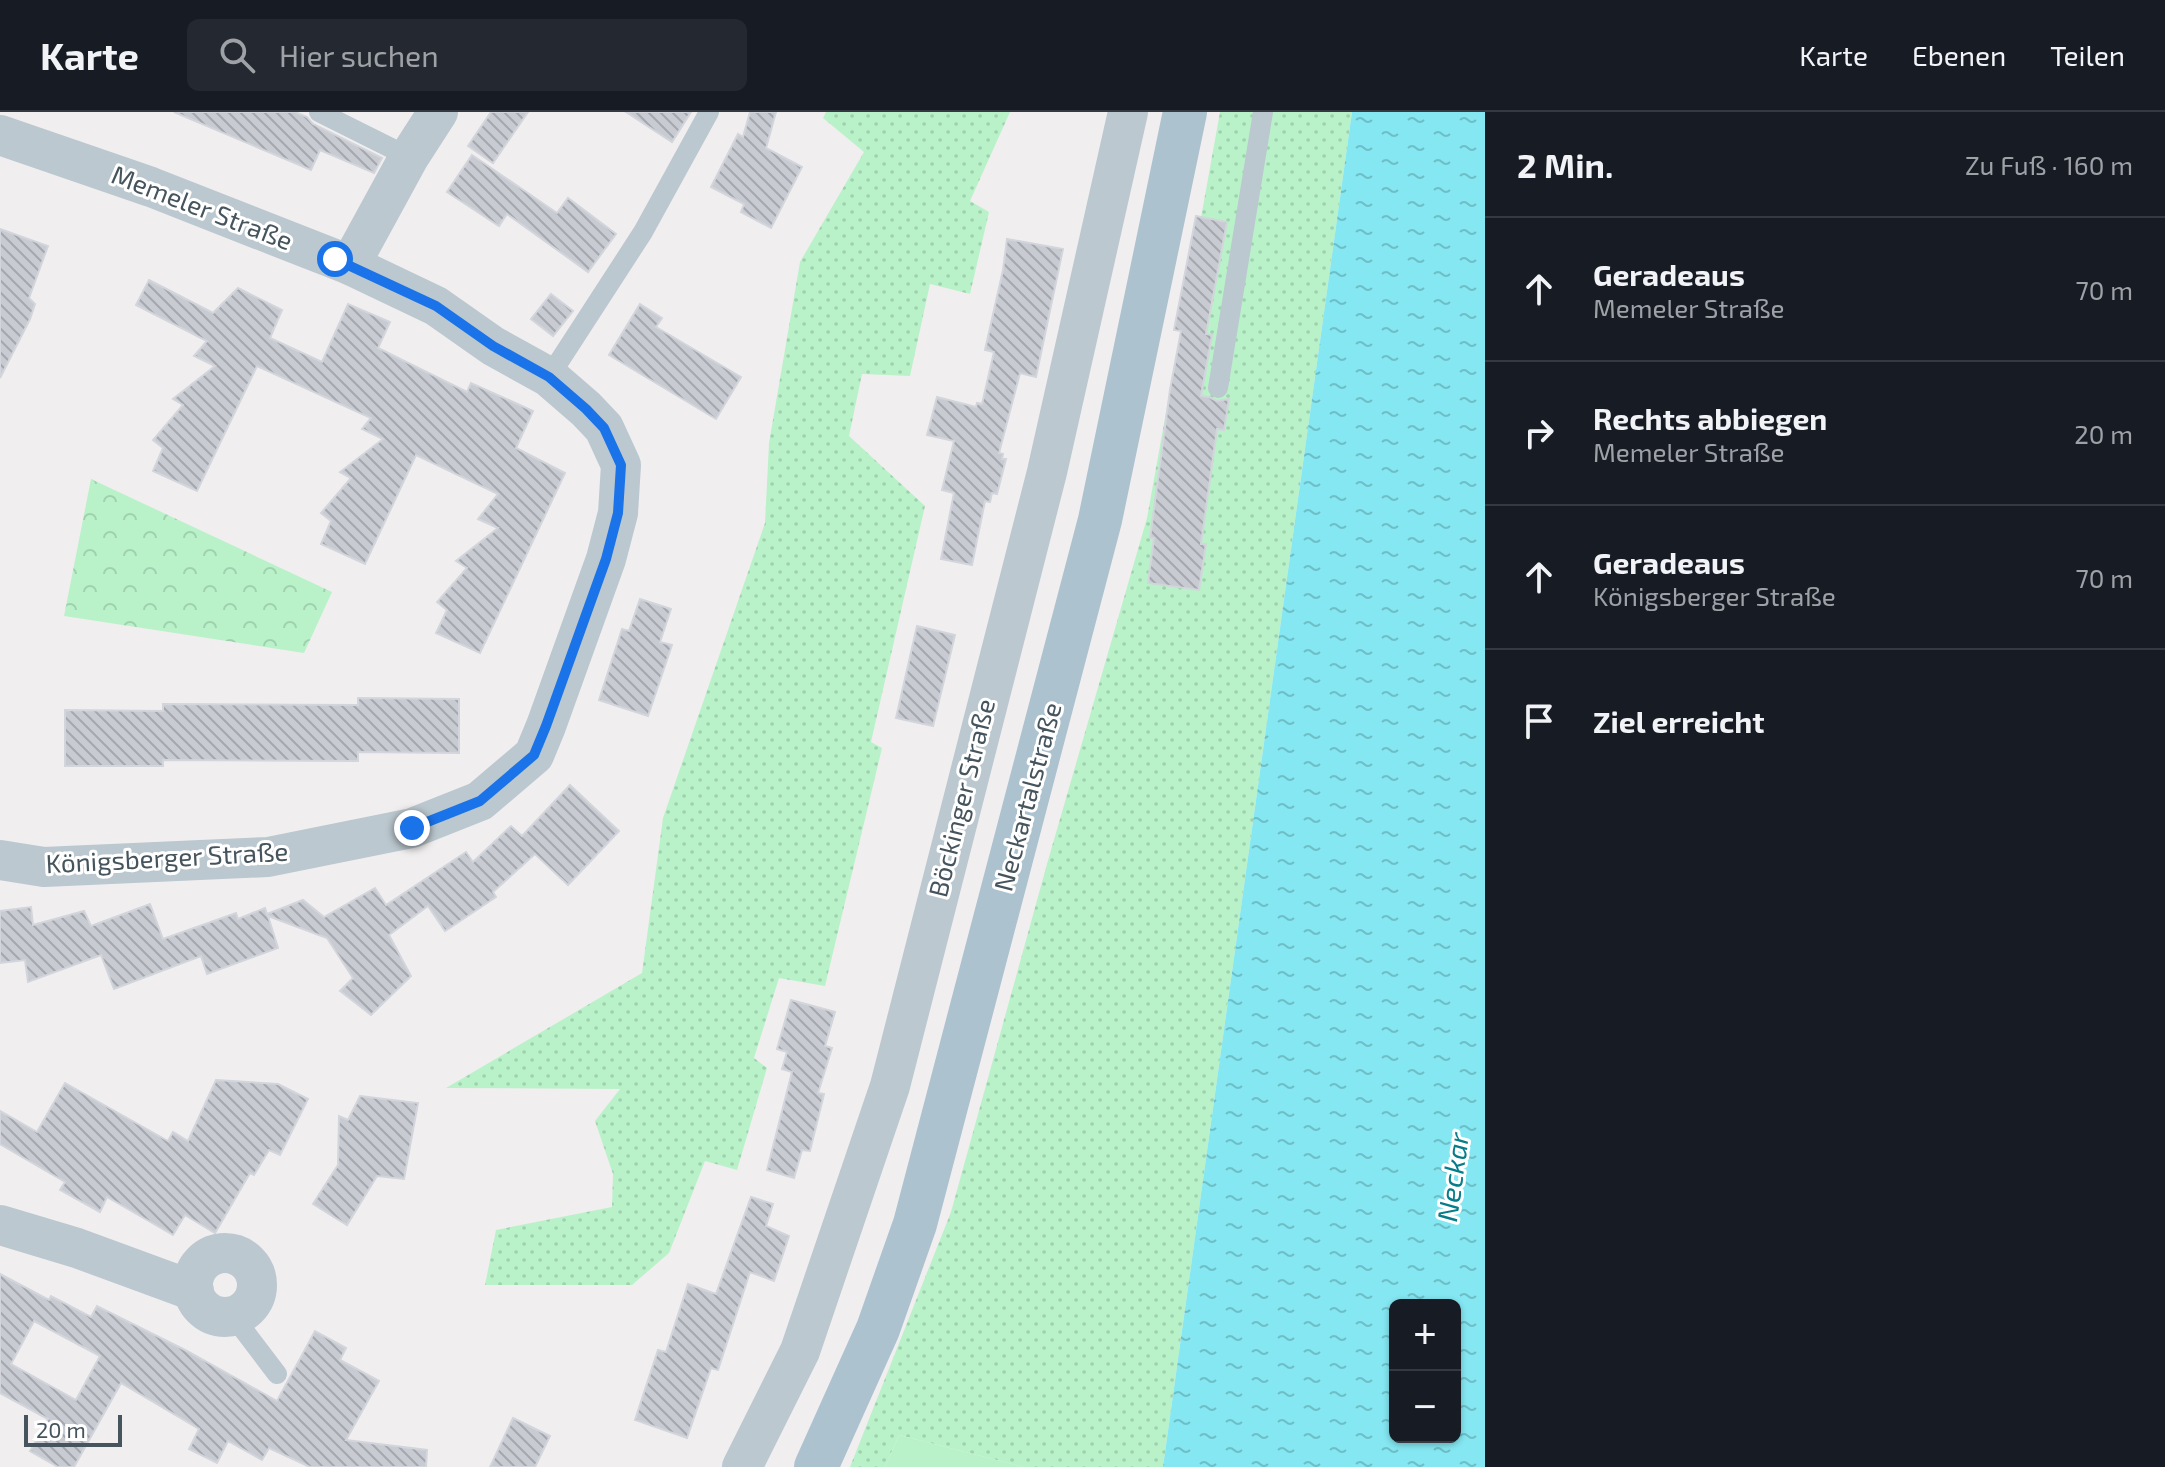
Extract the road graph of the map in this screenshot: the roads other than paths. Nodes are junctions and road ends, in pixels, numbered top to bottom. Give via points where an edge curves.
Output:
1 (319, 112) edge
2 (438, 112) edge
3 (709, 112) edge
4 (1128, 112) edge
5 (1185, 112) edge
6 (1263, 112) edge
7 (0, 135) edge
8 (409, 157) junction
9 (350, 265) junction
10 (549, 377) junction
11 (1218, 388) dead end
12 (606, 559) joint
13 (0, 860) edge
14 (0, 1225) edge
15 (194, 1291) junction
16 (233, 1316) junction
17 (277, 1374) dead end
18 (742, 1467) edge
19 (816, 1467) edge

1 - 8 lane
2 - 8 street
3 - 10 lane via 643,232
4 - 18 street, Böckinger Straße via 1047,472 890,1086 800,1351
5 - 19 main road, Neckartalstraße via 1100,520 915,1224 878,1329
6 - 11 lane
7 - 9 street, Memeler Straße
8 - 9 street
9 - 10 street, Memeler Straße via 436,306
10 - 12 street, Memeler Straße via 604,428 621,465 618,513
12 - 13 street, Königsberger Straße via 534,755 480,801 412,828 268,857 44,867
14 - 15 street
15 - 16 street via 208,1312
15 - 16 street via 194,1275 203,1262 217,1253 244,1258 258,1284 249,1307
16 - 17 lane

